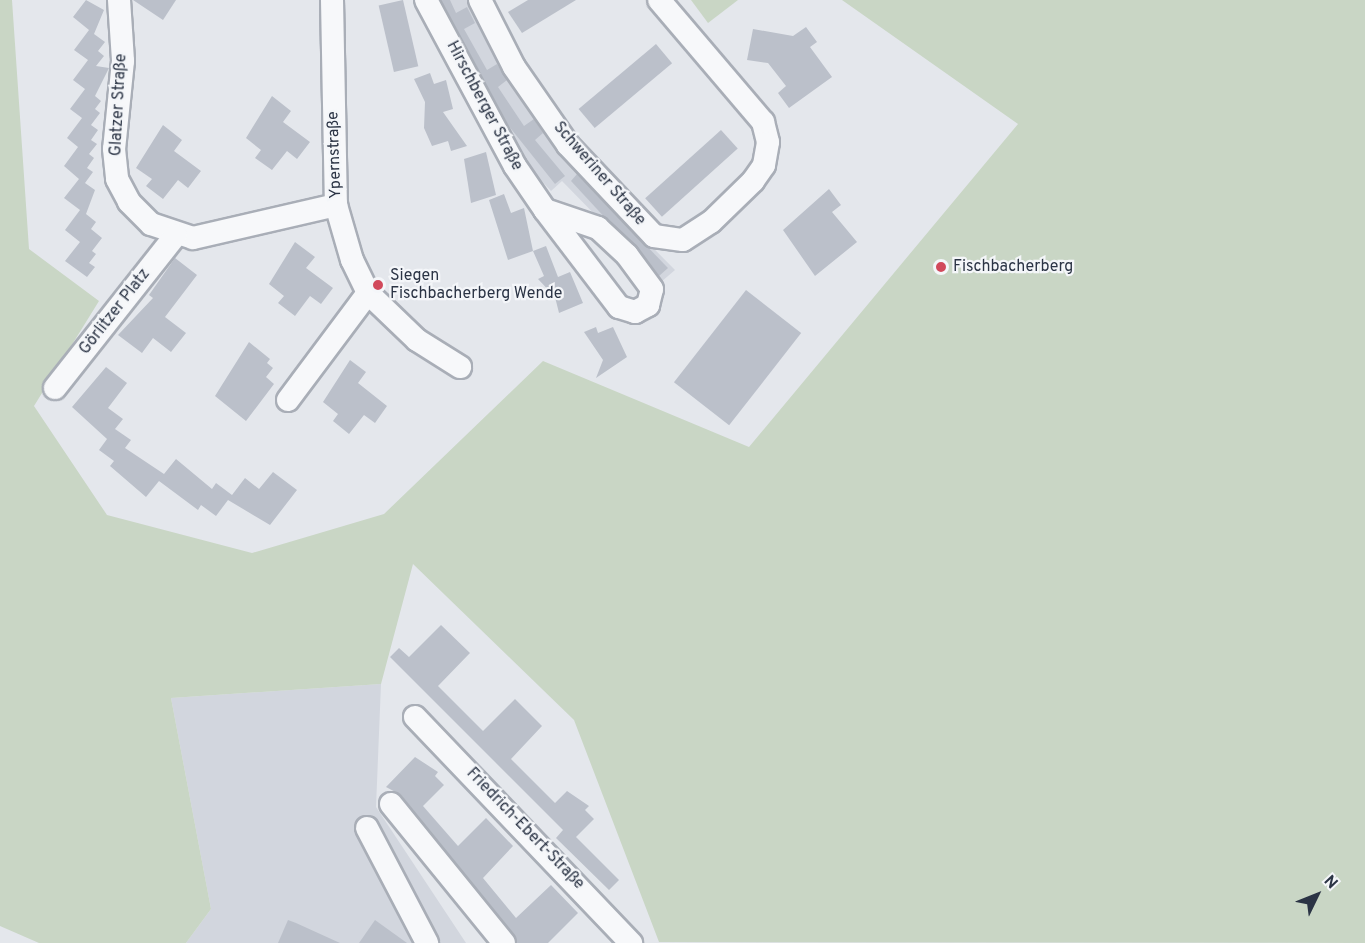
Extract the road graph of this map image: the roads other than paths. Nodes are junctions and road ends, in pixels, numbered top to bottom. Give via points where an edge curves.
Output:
1 (119, 0) edge
2 (332, 0) edge
3 (426, 0) edge
4 (480, 0) edge
5 (659, 0) edge
6 (336, 205) junction
7 (545, 210) junction
8 (175, 236) junction
9 (368, 293) junction
10 (460, 367) dead end
11 (55, 388) dead end
12 (288, 399) dead end
13 (415, 717) dead end
14 (392, 804) dead end
15 (367, 828) dead end
16 (427, 943) edge
17 (504, 943) edge
18 (631, 943) edge

1 - 8 street, Glatzer Straße via 123,61 114,150 117,179 129,202 152,224
2 - 6 street, Ypernstraße
3 - 7 street, Hirschberger Straße via 515,166
4 - 5 street, Schweriner Straße via 514,67 568,145 654,236 683,240 711,222 753,181 764,165 768,142 763,122
6 - 8 street via 235,231
6 - 9 street, Ypernstraße
7 - 7 street, Hirschberger Straße via 619,307 635,312 648,305 652,289 627,255 598,228
8 - 11 street, Görlitzer Platz
9 - 10 street, Ypernstraße via 417,340
9 - 12 street
13 - 18 street, Friedrich-Ebert-Straße
14 - 17 street
15 - 16 street

